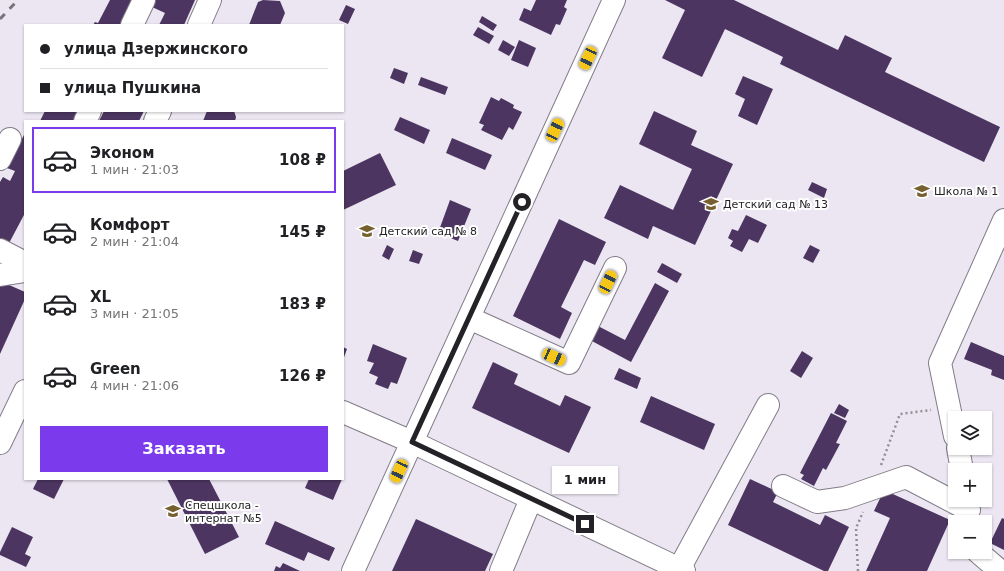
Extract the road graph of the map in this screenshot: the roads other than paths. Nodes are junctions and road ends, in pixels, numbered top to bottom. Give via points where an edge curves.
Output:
1 (144, 0) edge
2 (210, 0) edge
3 (614, 0) edge
4 (132, 24) edge
5 (199, 24) edge
6 (10, 139) dead end
7 (0, 159) edge
8 (1004, 220) edge
9 (999, 242) edge
10 (19, 257) edge
11 (615, 268) dead end
12 (0, 275) edge
13 (469, 318) junction
14 (24, 393) edge
15 (768, 405) dead end
16 (950, 411) edge
17 (344, 412) edge
18 (412, 442) junction
19 (0, 443) edge
20 (783, 486) dead end
21 (531, 499) junction
22 (970, 511) edge
23 (986, 559) edge
24 (680, 570) edge
25 (353, 571) edge
26 (501, 571) edge
27 (1000, 571) edge

1 - 4 street
2 - 5 street
3 - 13 street
6 - 7 street
8 - 9 street
9 - 16 street via 940,363
10 - 12 street
11 - 13 street via 569,363
13 - 18 street
14 - 19 street
15 - 24 street
17 - 18 street
18 - 21 street
18 - 25 street
20 - 22 street via 817,502 845,498 906,477
21 - 24 street
21 - 26 street
23 - 27 street

